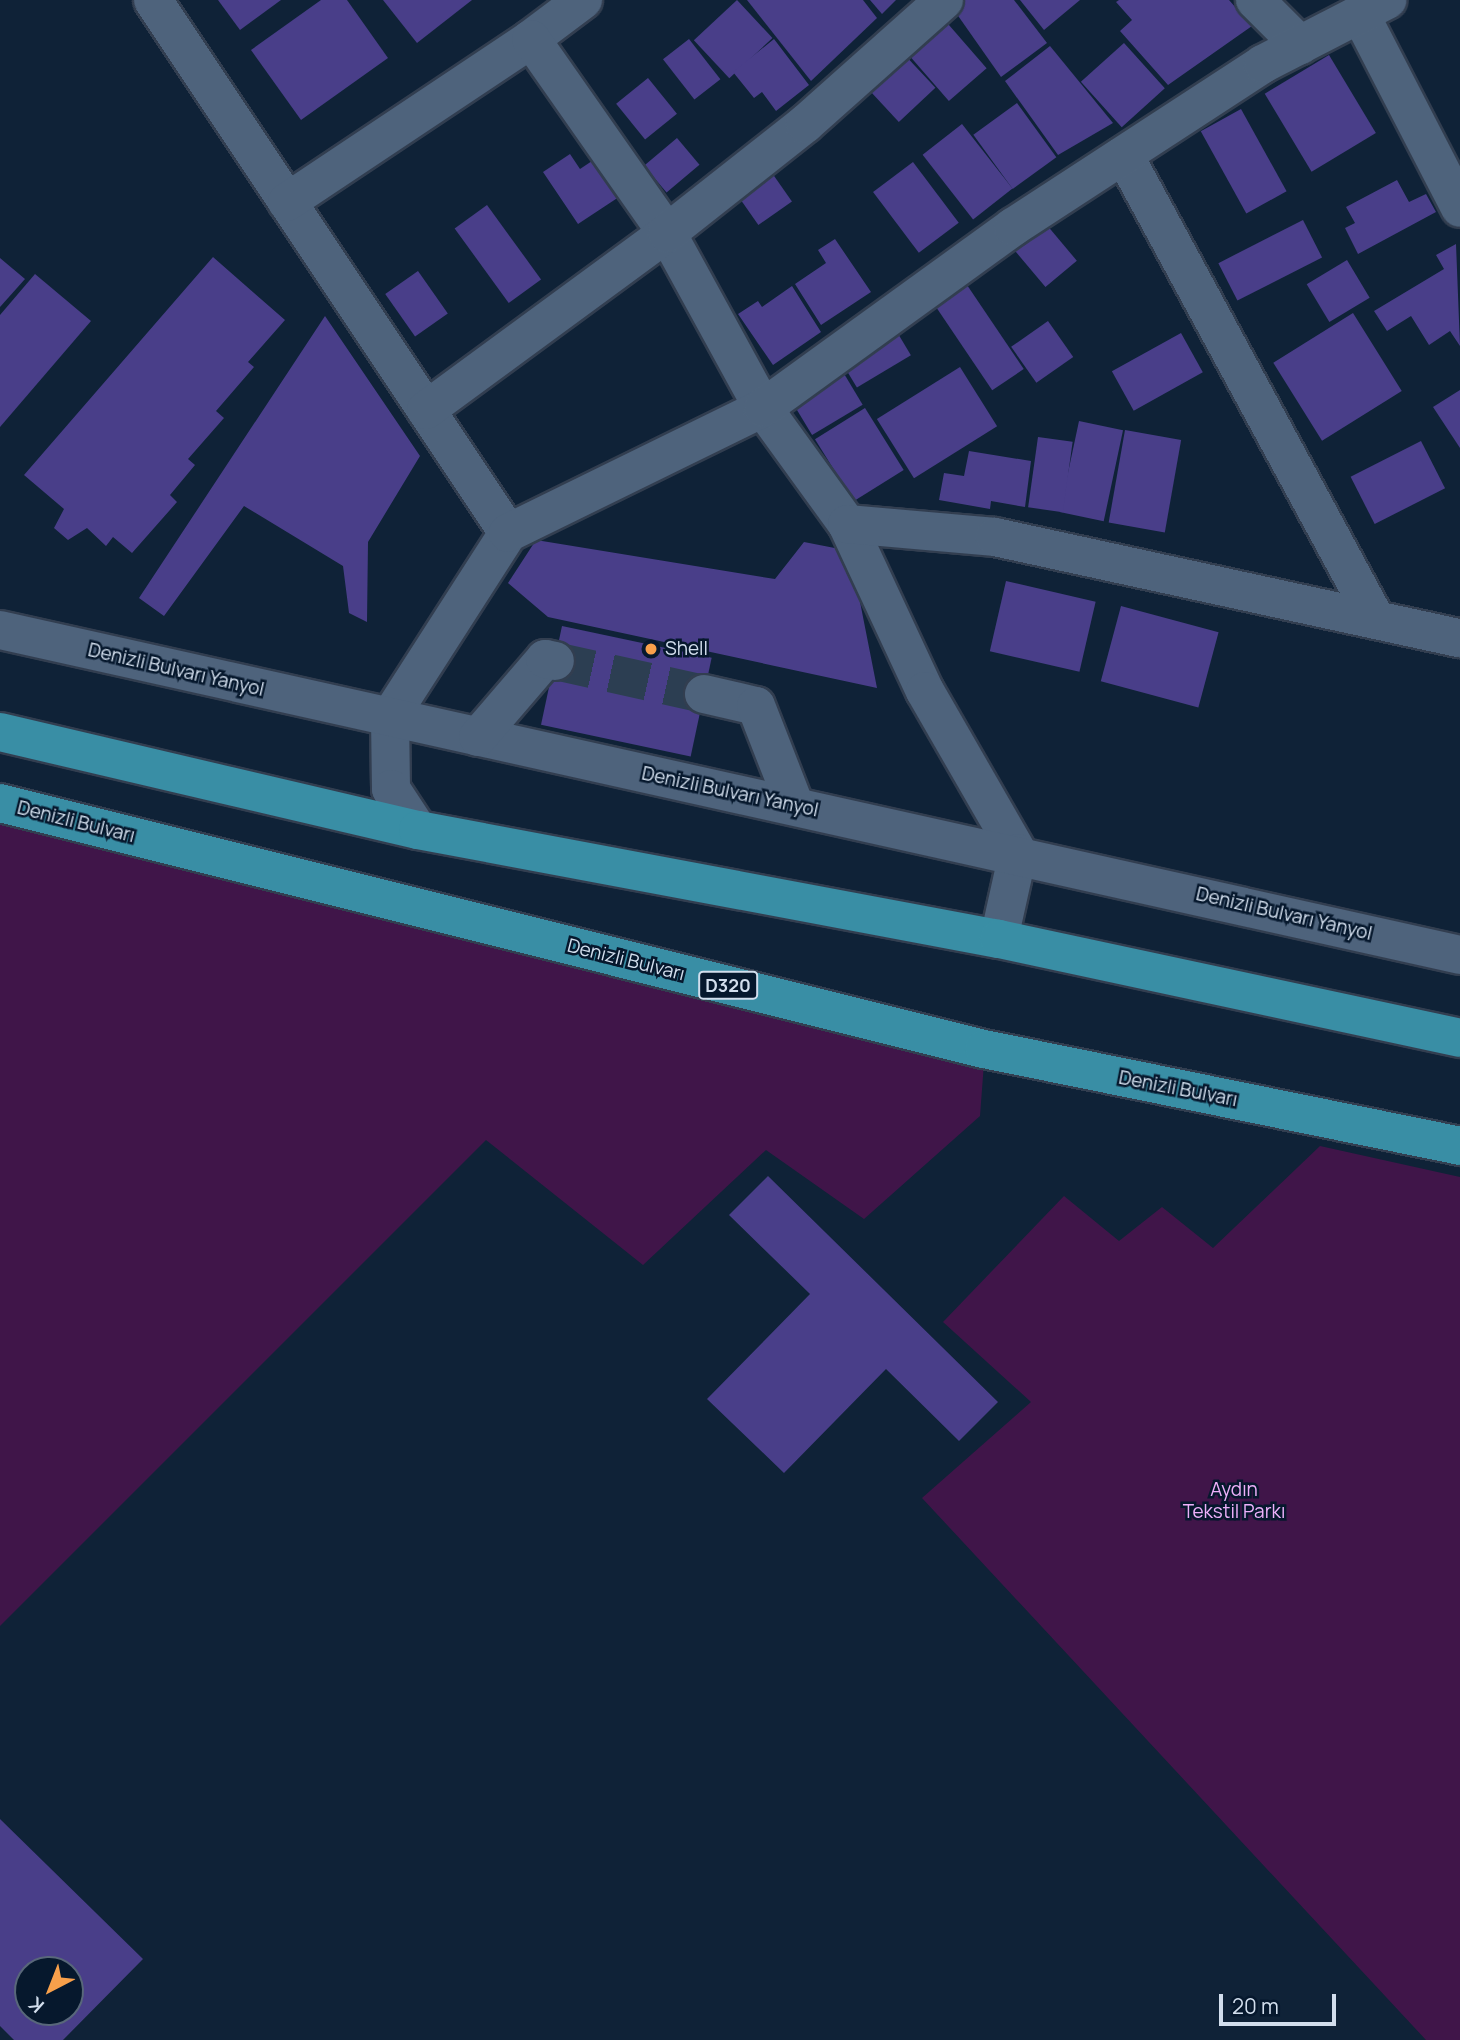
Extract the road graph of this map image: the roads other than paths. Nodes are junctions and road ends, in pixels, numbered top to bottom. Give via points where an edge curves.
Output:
1 (153, 0) edge
2 (944, 0) edge
3 (1255, 0) edge
4 (577, 2) edge
5 (1373, 7) edge
6 (531, 39) junction
7 (1300, 45) junction
8 (1124, 155) junction
9 (287, 202) junction
10 (1460, 208) edge
11 (667, 233) junction
12 (763, 408) junction
13 (426, 410) junction
14 (847, 524) junction
15 (508, 533) junction
16 (1375, 618) junction
17 (0, 630) edge
18 (1460, 638) edge
19 (555, 661) dead end
20 (704, 694) tunnel mouth
21 (390, 717) junction
22 (0, 732) edge
23 (478, 737) junction
24 (0, 803) edge
25 (795, 806) junction
26 (418, 830) junction
27 (1018, 853) junction
28 (999, 939) junction
29 (1460, 955) edge
30 (1460, 1038) edge
31 (1460, 1146) edge

1 - 9 street
2 - 11 street via 805,124
3 - 7 street
4 - 6 street
5 - 7 street
5 - 10 street
6 - 9 street
6 - 11 street
7 - 8 street
8 - 12 street via 1013,227
8 - 16 street
9 - 13 street
11 - 12 street
11 - 13 street
12 - 14 street
12 - 15 street
13 - 15 street
14 - 16 street via 995,537
14 - 27 street via 925,691
15 - 21 street
16 - 18 street
17 - 21 street, Denizli Bulvarı Yanyol
19 - 23 street via 545,659
20 - 25 street via 756,706
21 - 23 street, Denizli Bulvarı Yanyol
21 - 26 street via 390,789
22 - 26 highway
23 - 25 street, Denizli Bulvarı Yanyol
24 - 31 highway, Denizli Bulvarı / D320 via 984,1049
25 - 27 street, Denizli Bulvarı Yanyol
26 - 28 highway
27 - 28 street
27 - 29 street, Denizli Bulvarı Yanyol
28 - 30 highway

